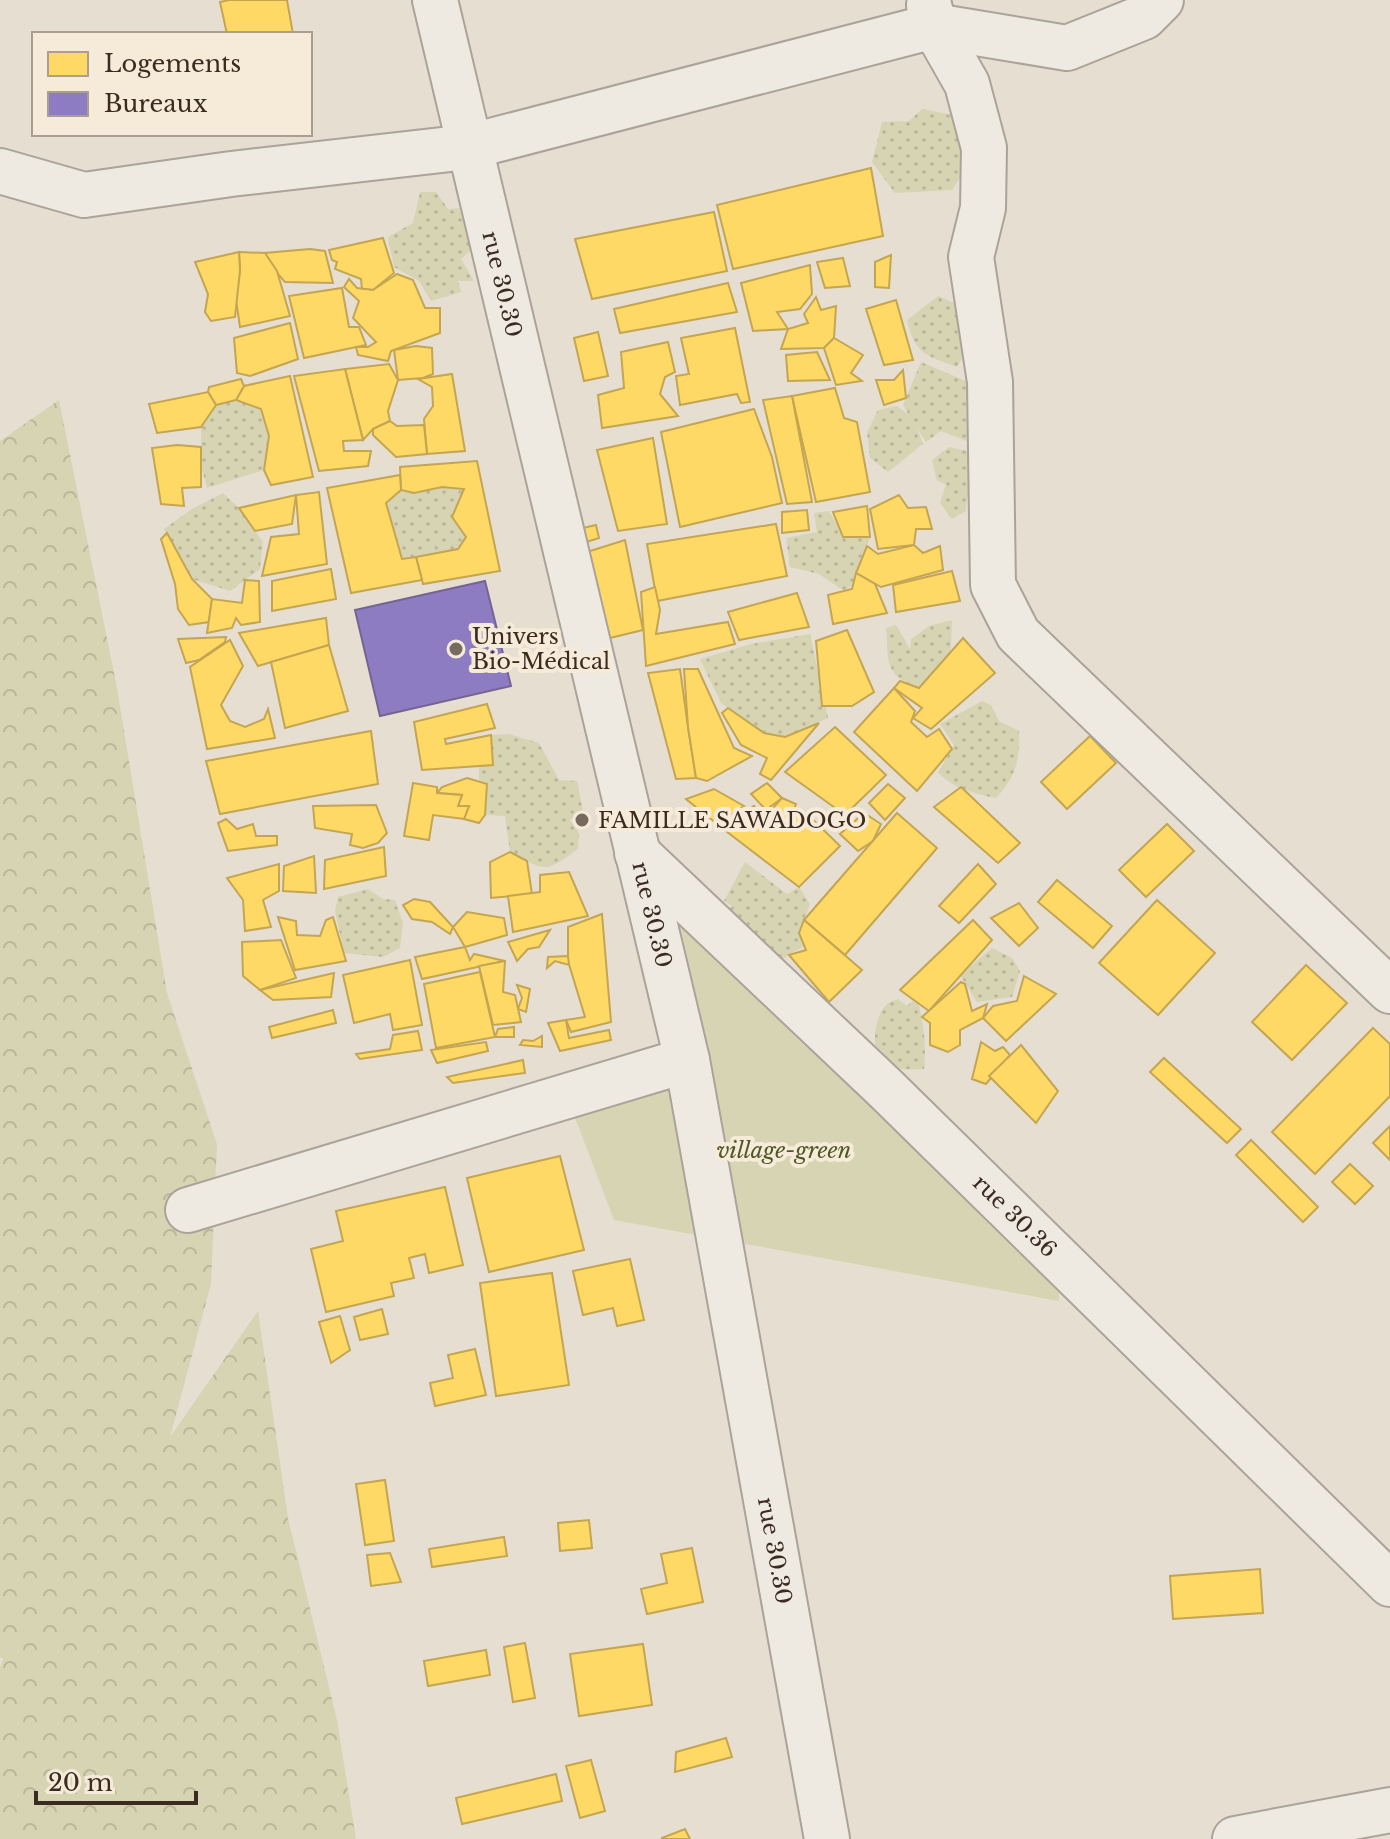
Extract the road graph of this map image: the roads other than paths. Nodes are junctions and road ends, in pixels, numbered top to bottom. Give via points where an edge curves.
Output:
1 (435, 0) edge
2 (1161, 0) edge
3 (930, 13) edge
4 (468, 147) junction
5 (0, 171) edge
6 (637, 853) junction
7 (1390, 991) edge
8 (687, 1060) junction
9 (188, 1210) dead end
10 (1390, 1584) edge
11 (1390, 1810) edge
12 (827, 1839) edge
13 (1235, 1839) edge

1 - 4 street, rue 30.30
2 - 3 street via 1144,17 1067,48
3 - 4 street
3 - 7 street via 967,84 984,148 983,208 971,257 990,382 993,585 1018,634
4 - 5 street via 84,195
4 - 6 street, rue 30.30
6 - 8 street, rue 30.30
6 - 10 street, rue 30.36 via 886,1089
8 - 9 street
8 - 12 street, rue 30.30
11 - 13 street

